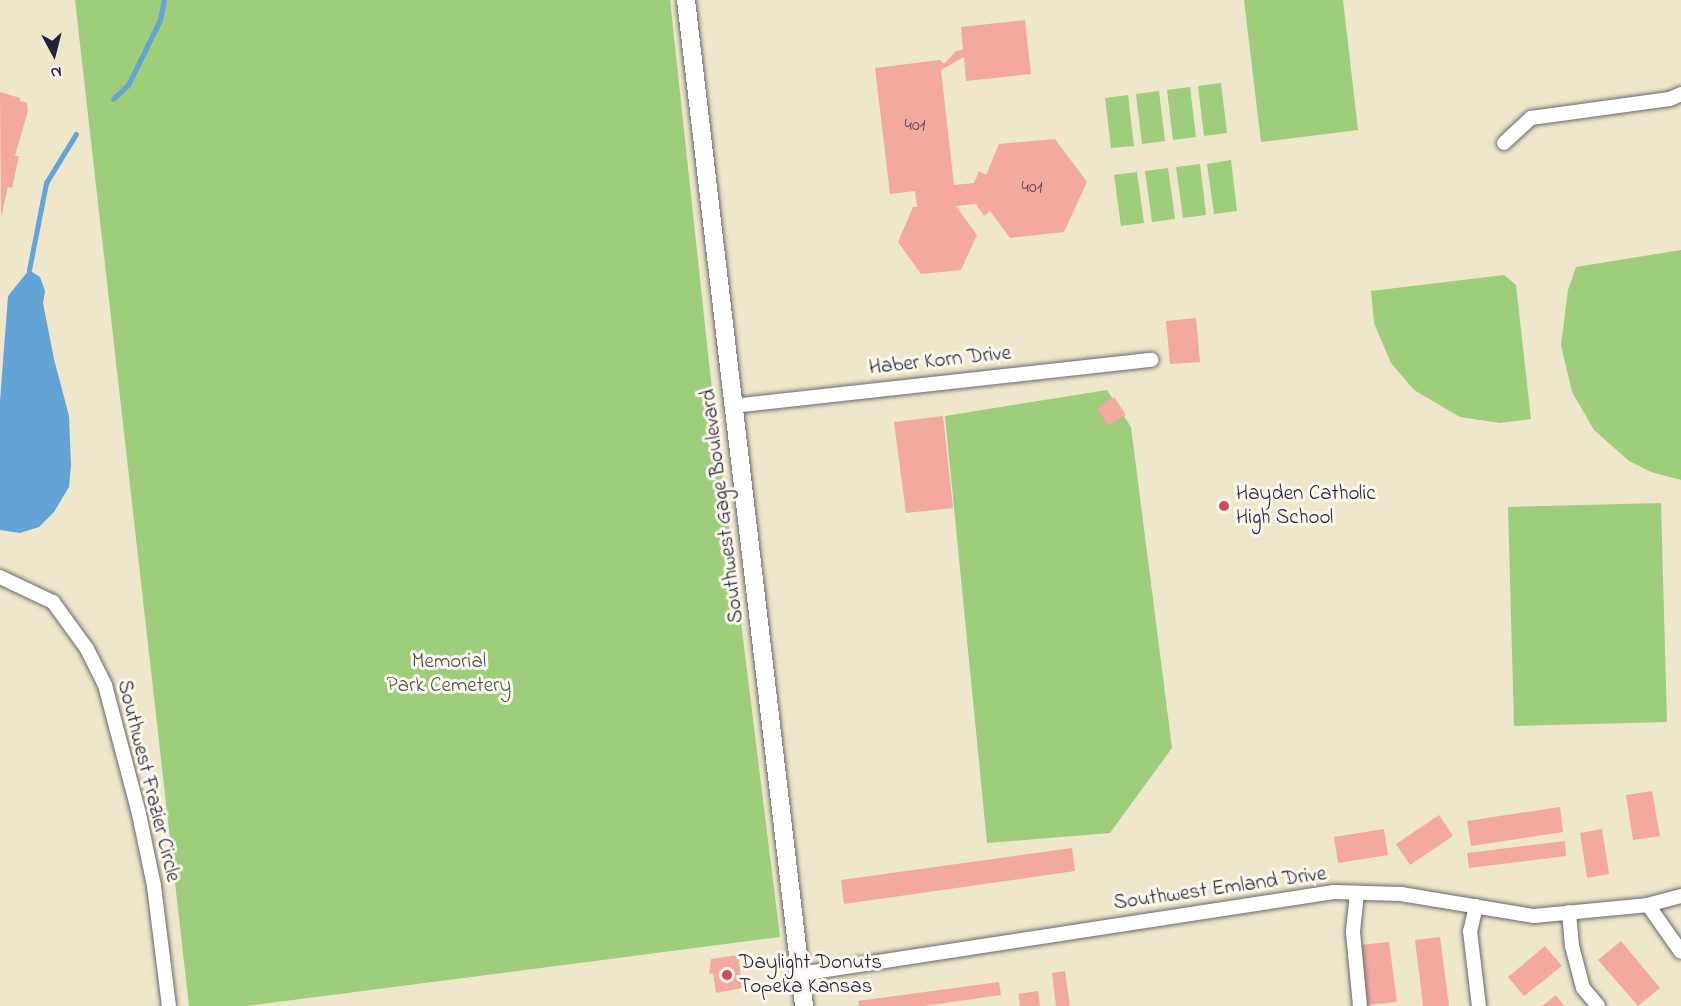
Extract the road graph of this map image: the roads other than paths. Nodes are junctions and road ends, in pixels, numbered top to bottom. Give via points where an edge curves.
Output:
1 (686, 0) edge
2 (1681, 94) edge
3 (1504, 143) dead end
4 (1151, 360) dead end
5 (734, 406) junction
6 (0, 577) edge
7 (1356, 893) junction
8 (1681, 896) edge
9 (1648, 905) junction
10 (1476, 906) junction
11 (1569, 912) junction
12 (1681, 952) edge
13 (800, 974) junction
14 (169, 1006) edge
15 (804, 1006) edge
16 (1360, 1006) edge
17 (1479, 1006) edge
18 (1598, 1006) edge

1 - 5 main road, Southwest Gage Boulevard
2 - 3 street via 1670,99 1531,118
4 - 5 street, Haber Korn Drive
5 - 13 main road, Southwest Gage Boulevard
6 - 14 street, Southwest Frazier Circle via 52,602 82,641 105,685 141,824
7 - 10 street, Southwest Emland Drive via 1401,894
7 - 13 street, Southwest Emland Drive via 1197,912
7 - 16 street via 1353,932
8 - 9 street, Southwest Emland Drive
9 - 11 street, Southwest Emland Drive
9 - 12 street
10 - 11 street, Southwest Emland Drive via 1534,916
10 - 17 street via 1470,931
11 - 18 street via 1582,988
13 - 15 main road, Southwest Gage Boulevard

